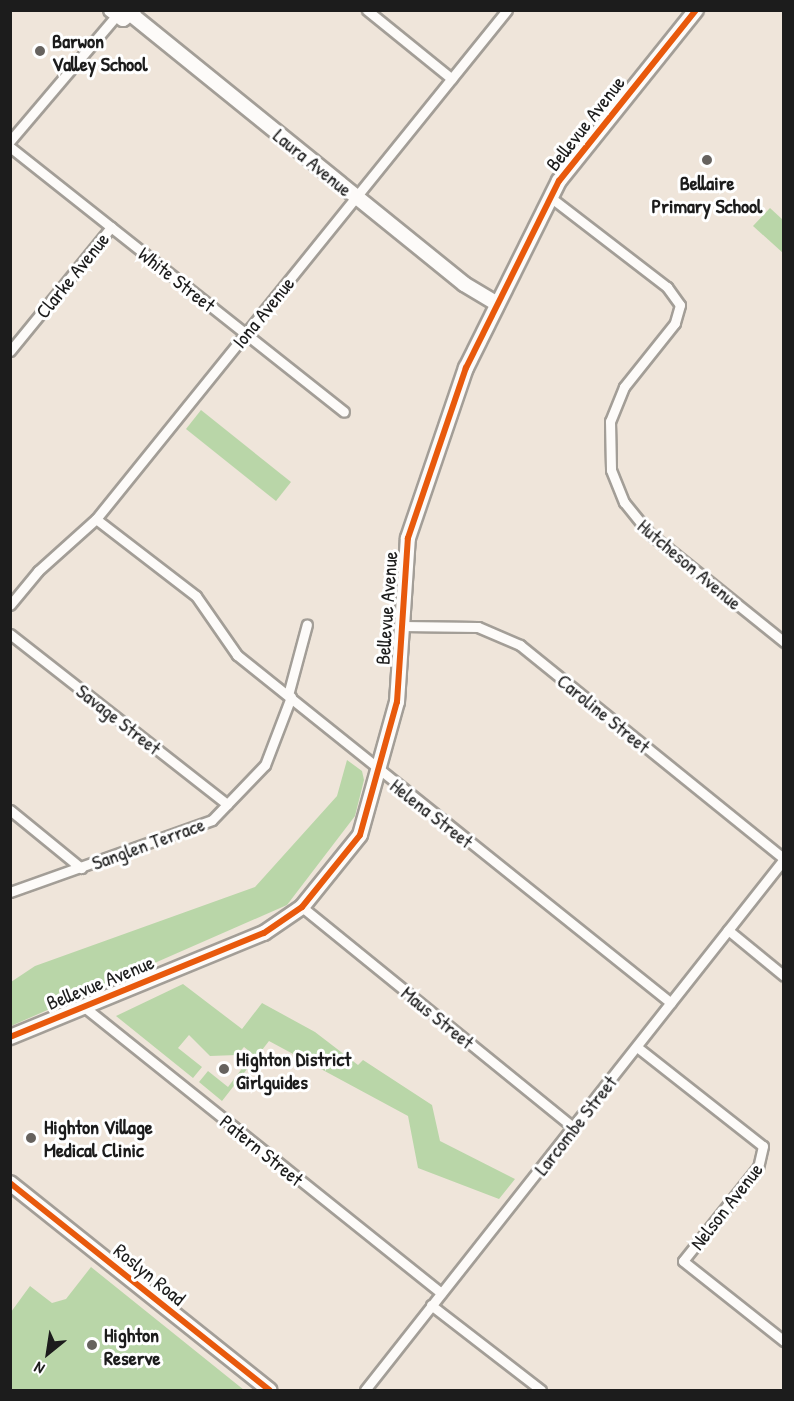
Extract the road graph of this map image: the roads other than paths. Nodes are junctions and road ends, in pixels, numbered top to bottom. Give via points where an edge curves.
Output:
1 (367, 10) edge
2 (507, 10) edge
3 (696, 10) edge
4 (133, 13) edge
5 (113, 14) edge
6 (452, 79) junction
7 (10, 141) edge
8 (10, 147) edge
9 (356, 197) junction
10 (550, 197) junction
11 (111, 227) junction
12 (497, 304) junction
13 (246, 334) junction
14 (10, 351) edge
15 (344, 412) dead end
16 (96, 519) junction
17 (10, 605) edge
18 (307, 624) dead end
19 (402, 626) junction
20 (10, 634) edge
21 (783, 642) edge
22 (289, 696) junction
23 (381, 772) junction
24 (228, 804) junction
25 (10, 810) edge
26 (783, 859) edge
27 (81, 868) junction
28 (10, 892) edge
29 (302, 907) junction
30 (728, 930) junction
31 (783, 976) edge
32 (671, 1003) junction
33 (83, 1006) junction
34 (10, 1037) edge
35 (637, 1047) junction
36 (573, 1127) junction
37 (10, 1183) edge
38 (441, 1293) junction
39 (431, 1305) junction
40 (783, 1341) edge
41 (269, 1390) edge
42 (365, 1390) edge
43 (541, 1390) edge

1 - 6 street
2 - 6 street, Iona Avenue
3 - 10 street, Bellevue Avenue via 573,161
4 - 5 street
4 - 9 street, Laura Avenue
5 - 7 street
6 - 9 street, Iona Avenue
8 - 11 street, White Street
9 - 12 street, Laura Avenue
9 - 13 street, Iona Avenue
10 - 12 street, Bellevue Avenue
10 - 21 street, Hutcheson Avenue via 667,287 680,305 675,323 624,387 610,421 612,470 624,502 649,533
11 - 13 street, White Street
11 - 14 street, Clarke Avenue
12 - 19 street, Bellevue Avenue via 443,425 408,538
13 - 15 street, White Street
13 - 16 street, Iona Avenue
16 - 17 street, Iona Avenue via 38,571
16 - 22 street, Helena Street via 196,596 235,653
18 - 22 street, Sanglen Terrace
19 - 23 street, Bellevue Avenue via 397,702
19 - 26 street, Caroline Street via 478,627 520,645
20 - 24 street, Savage Street
22 - 23 street, Helena Street
22 - 24 street, Sanglen Terrace via 265,765
23 - 29 street, Bellevue Avenue via 360,835
23 - 32 street, Helena Street
24 - 27 street, Sanglen Terrace via 204,825
25 - 27 street
26 - 30 street, Larcombe Street
27 - 28 street, Sanglen Terrace
29 - 33 street, Bellevue Avenue via 264,933
29 - 36 street, Maus Street
30 - 31 street
30 - 32 street, Larcombe Street
32 - 35 street, Larcombe Street
33 - 34 street, Bellevue Avenue
33 - 38 street, Patern Street
35 - 36 street, Larcombe Street
35 - 40 street, Nelson Avenue via 763,1146 766,1155 758,1167 683,1261
36 - 38 street, Larcombe Street
37 - 41 street, Roslyn Road
38 - 39 street, Larcombe Street
39 - 42 street, Larcombe Street
39 - 43 street

